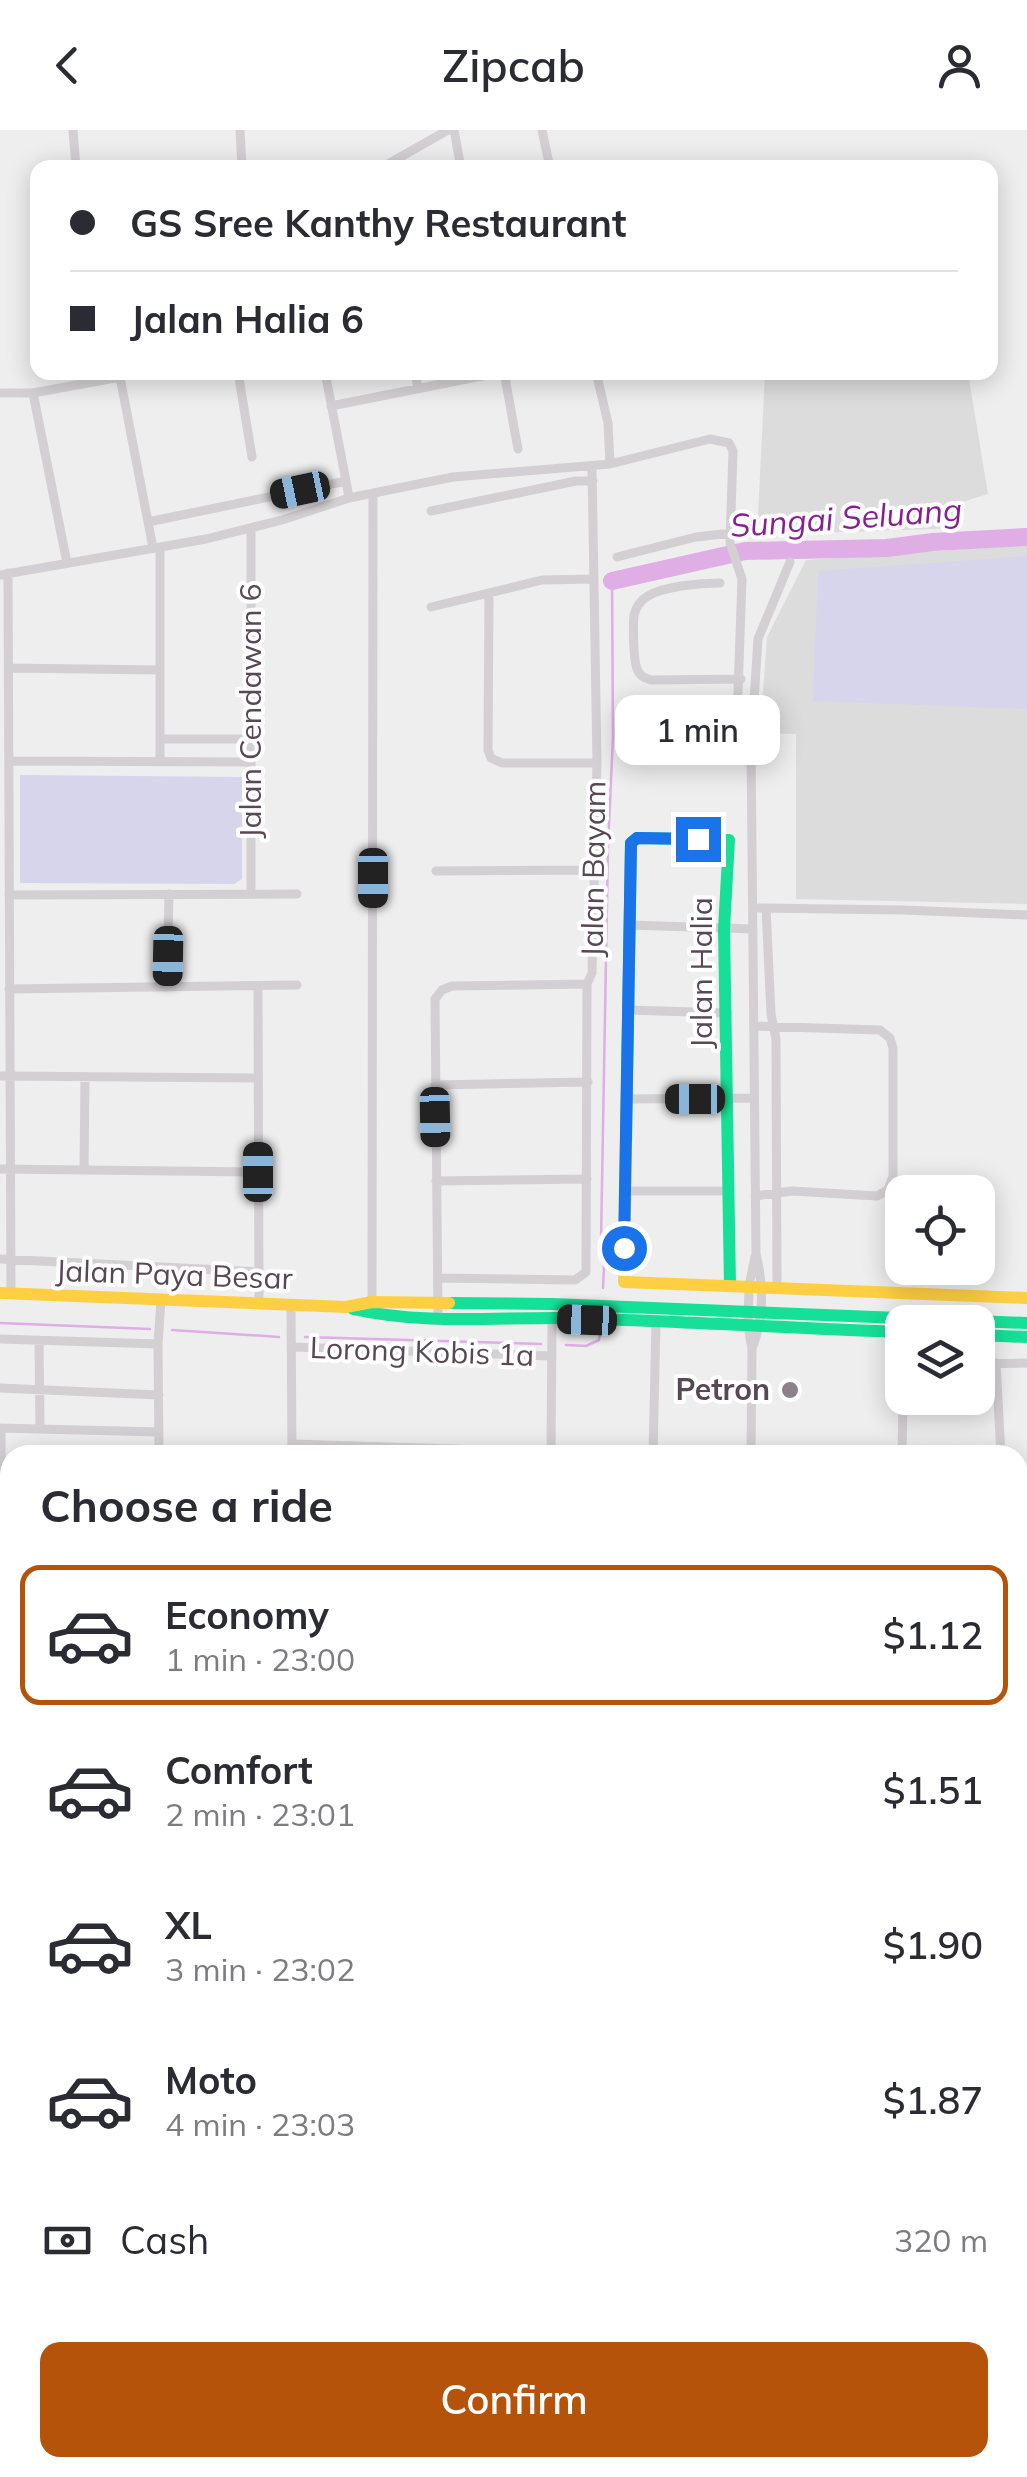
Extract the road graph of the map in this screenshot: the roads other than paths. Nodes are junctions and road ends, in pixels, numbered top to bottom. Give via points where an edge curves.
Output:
1 (73, 130) edge
2 (240, 130) edge
3 (448, 130) edge
4 (542, 130) edge
5 (75, 160) edge
6 (242, 160) edge
7 (394, 160) edge
8 (458, 160) edge
9 (548, 160) edge
10 (96, 380) edge
11 (120, 380) edge
12 (239, 380) edge
13 (327, 380) edge
14 (416, 380) edge
15 (463, 380) edge
16 (505, 380) edge
17 (598, 380) edge
18 (418, 389) junction
19 (0, 393) edge
20 (33, 394) junction
21 (332, 406) junction
22 (518, 449) dead end
23 (252, 456) dead end
24 (610, 464) junction
25 (592, 466) junction
26 (346, 481) junction
27 (593, 481) junction
28 (373, 493) junction
29 (350, 498) junction
30 (431, 512) dead end
31 (148, 522) junction
32 (251, 528) junction
33 (731, 538) junction
34 (156, 548) junction
35 (618, 557) dead end
36 (790, 562) dead end
37 (67, 563) junction
38 (4, 574) edge
39 (594, 580) junction
40 (720, 583) dead end
41 (489, 594) junction
42 (431, 608) dead end
43 (9, 668) junction
44 (160, 670) junction
45 (754, 678) junction
46 (738, 679) junction
47 (737, 720) dead end
48 (160, 739) junction
49 (251, 739) junction
50 (9, 761) junction
51 (160, 762) junction
52 (251, 762) junction
53 (597, 763) junction
54 (4, 816) edge
55 (594, 870) junction
56 (436, 871) dead end
57 (169, 894) junction
58 (251, 894) junction
59 (297, 894) dead end
60 (9, 895) junction
61 (752, 908) junction
62 (766, 908) junction
63 (1027, 915) edge
64 (629, 925) junction
65 (752, 928) junction
66 (724, 929) junction
67 (587, 984) junction
68 (297, 985) dead end
69 (258, 986) junction
70 (167, 987) junction
71 (9, 989) junction
72 (627, 1010) junction
73 (727, 1013) junction
74 (754, 1026) junction
75 (774, 1027) junction
76 (5, 1076) edge
77 (85, 1076) junction
78 (258, 1078) junction
79 (588, 1082) junction
80 (435, 1085) junction
81 (754, 1098) junction
82 (626, 1099) junction
83 (729, 1099) junction
84 (5, 1169) edge
85 (84, 1170) junction
86 (258, 1172) junction
87 (587, 1179) junction
88 (436, 1180) junction
89 (624, 1191) junction
90 (729, 1191) junction
91 (778, 1194) junction
92 (755, 1196) junction
93 (5, 1259) edge
94 (259, 1272) junction
95 (438, 1278) junction
96 (553, 1280) junction
97 (730, 1286) junction
98 (755, 1286) junction
99 (777, 1286) junction
100 (6, 1293) edge
101 (1027, 1298) edge
102 (160, 1300) junction
103 (372, 1302) junction
104 (438, 1302) junction
105 (259, 1304) junction
106 (291, 1305) junction
107 (346, 1307) junction
108 (552, 1311) junction
109 (755, 1311) junction
110 (438, 1318) junction
111 (656, 1322) junction
112 (1027, 1323) edge
113 (754, 1326) junction
114 (885, 1331) edge
115 (995, 1336) edge
116 (1027, 1337) edge
117 (0, 1338) edge
118 (40, 1340) junction
119 (158, 1344) junction
120 (293, 1348) junction
121 (552, 1356) junction
122 (996, 1363) joint
123 (1027, 1363) edge
124 (0, 1388) edge
125 (40, 1389) junction
126 (159, 1395) junction
127 (903, 1415) edge
128 (0, 1428) edge
129 (40, 1428) junction
130 (159, 1432) junction
131 (159, 1445) edge
132 (292, 1445) edge
133 (551, 1445) edge
134 (652, 1445) edge
135 (751, 1445) edge
136 (902, 1445) edge
137 (1000, 1445) edge
138 (0, 1522) edge
139 (0, 1710) edge

1 - 5 street
2 - 6 street
3 - 7 street
3 - 8 street
4 - 9 street
10 - 20 street
11 - 31 street
12 - 23 street
13 - 21 street
14 - 18 street
15 - 18 street
16 - 22 street
17 - 24 street
18 - 21 street
19 - 20 street
20 - 37 street
21 - 26 street
24 - 25 street
24 - 33 street via 710,439 729,443
25 - 27 street, Jalan Bayam
25 - 28 street via 453,476
26 - 29 street
26 - 31 street
27 - 30 street
27 - 39 street, Jalan Bayam
28 - 29 street
28 - 103 street
29 - 32 street
31 - 34 street
32 - 34 street
32 - 49 street, Jalan Cendawan 6
33 - 35 street via 696,537
33 - 46 street via 742,580
34 - 37 street
34 - 44 street
36 - 45 street via 758,639
37 - 38 street
38 - 43 street
39 - 41 street via 542,580
39 - 53 street, Jalan Bayam
40 - 46 street via 658,592 639,604 635,663 651,680
41 - 42 street
41 - 53 street via 491,758
43 - 44 street
43 - 50 street
44 - 48 street
45 - 46 street
45 - 61 street
46 - 47 street
48 - 49 street
48 - 51 street
49 - 52 street, Jalan Cendawan 6
50 - 51 street
50 - 54 street
51 - 52 street
52 - 58 street, Jalan Cendawan 6
53 - 55 street, Jalan Bayam
54 - 60 street
55 - 56 street
55 - 67 street, Jalan Bayam
57 - 58 street
57 - 60 street
57 - 70 street
58 - 59 street
60 - 71 street
61 - 62 street
61 - 65 street
62 - 63 street
62 - 75 street
64 - 66 street
64 - 66 street, Jalan Halia via 633,839 729,840
64 - 72 street
65 - 66 street
65 - 74 street
66 - 73 street, Jalan Halia
67 - 79 street, Jalan Bayam
67 - 80 street via 442,990 435,999
68 - 69 street
69 - 70 street
69 - 78 street
70 - 71 street
71 - 76 street
72 - 73 street
72 - 82 street
73 - 83 street, Jalan Halia
74 - 75 street
74 - 81 street
75 - 91 street
75 - 91 street via 880,1030 893,1048 888,1190 877,1196
76 - 77 street
76 - 84 street
77 - 78 street
77 - 85 street
78 - 86 street
79 - 80 street
79 - 87 street, Jalan Bayam
80 - 88 street
81 - 83 street
81 - 92 street
82 - 83 street
82 - 89 street
83 - 90 street, Jalan Halia
84 - 85 street
84 - 93 street
85 - 86 street
86 - 94 street
87 - 88 street
87 - 96 street, Jalan Bayam via 586,1272
88 - 95 street
89 - 90 street
89 - 97 street via 624,1282
90 - 97 street, Jalan Halia
91 - 92 street
91 - 99 street
92 - 98 street
93 - 94 street
93 - 100 street
94 - 105 street
95 - 96 street
95 - 104 street
96 - 108 street
97 - 98 street
98 - 99 street
98 - 109 street
99 - 101 street
100 - 102 street, Jalan Paya Besar
102 - 105 street, Jalan Paya Besar
102 - 119 street
103 - 104 street, Jalan Paya Besar
103 - 107 street, Jalan Paya Besar
104 - 108 street, Jalan Paya Besar
104 - 110 street
105 - 106 street, Jalan Paya Besar
106 - 107 street, Jalan Paya Besar
106 - 120 street
107 - 110 street, Jalan Paya Besar
108 - 109 street, Jalan Paya Besar
108 - 110 street, Jalan Paya Besar
108 - 111 street, Jalan Paya Besar
108 - 121 street
109 - 112 street, Jalan Paya Besar
109 - 113 street
111 - 113 street, Jalan Paya Besar
111 - 134 street
113 - 114 street, Jalan Paya Besar
113 - 135 street
115 - 116 street
117 - 118 street
118 - 119 street
118 - 125 street
119 - 126 street
120 - 121 street, Lorong Kobis 1a
120 - 132 street
121 - 133 street
122 - 123 street
122 - 137 street
124 - 125 street
125 - 126 street
125 - 129 street
126 - 130 street
127 - 136 street
128 - 129 street
128 - 138 street
129 - 130 street
130 - 131 street
138 - 139 street

